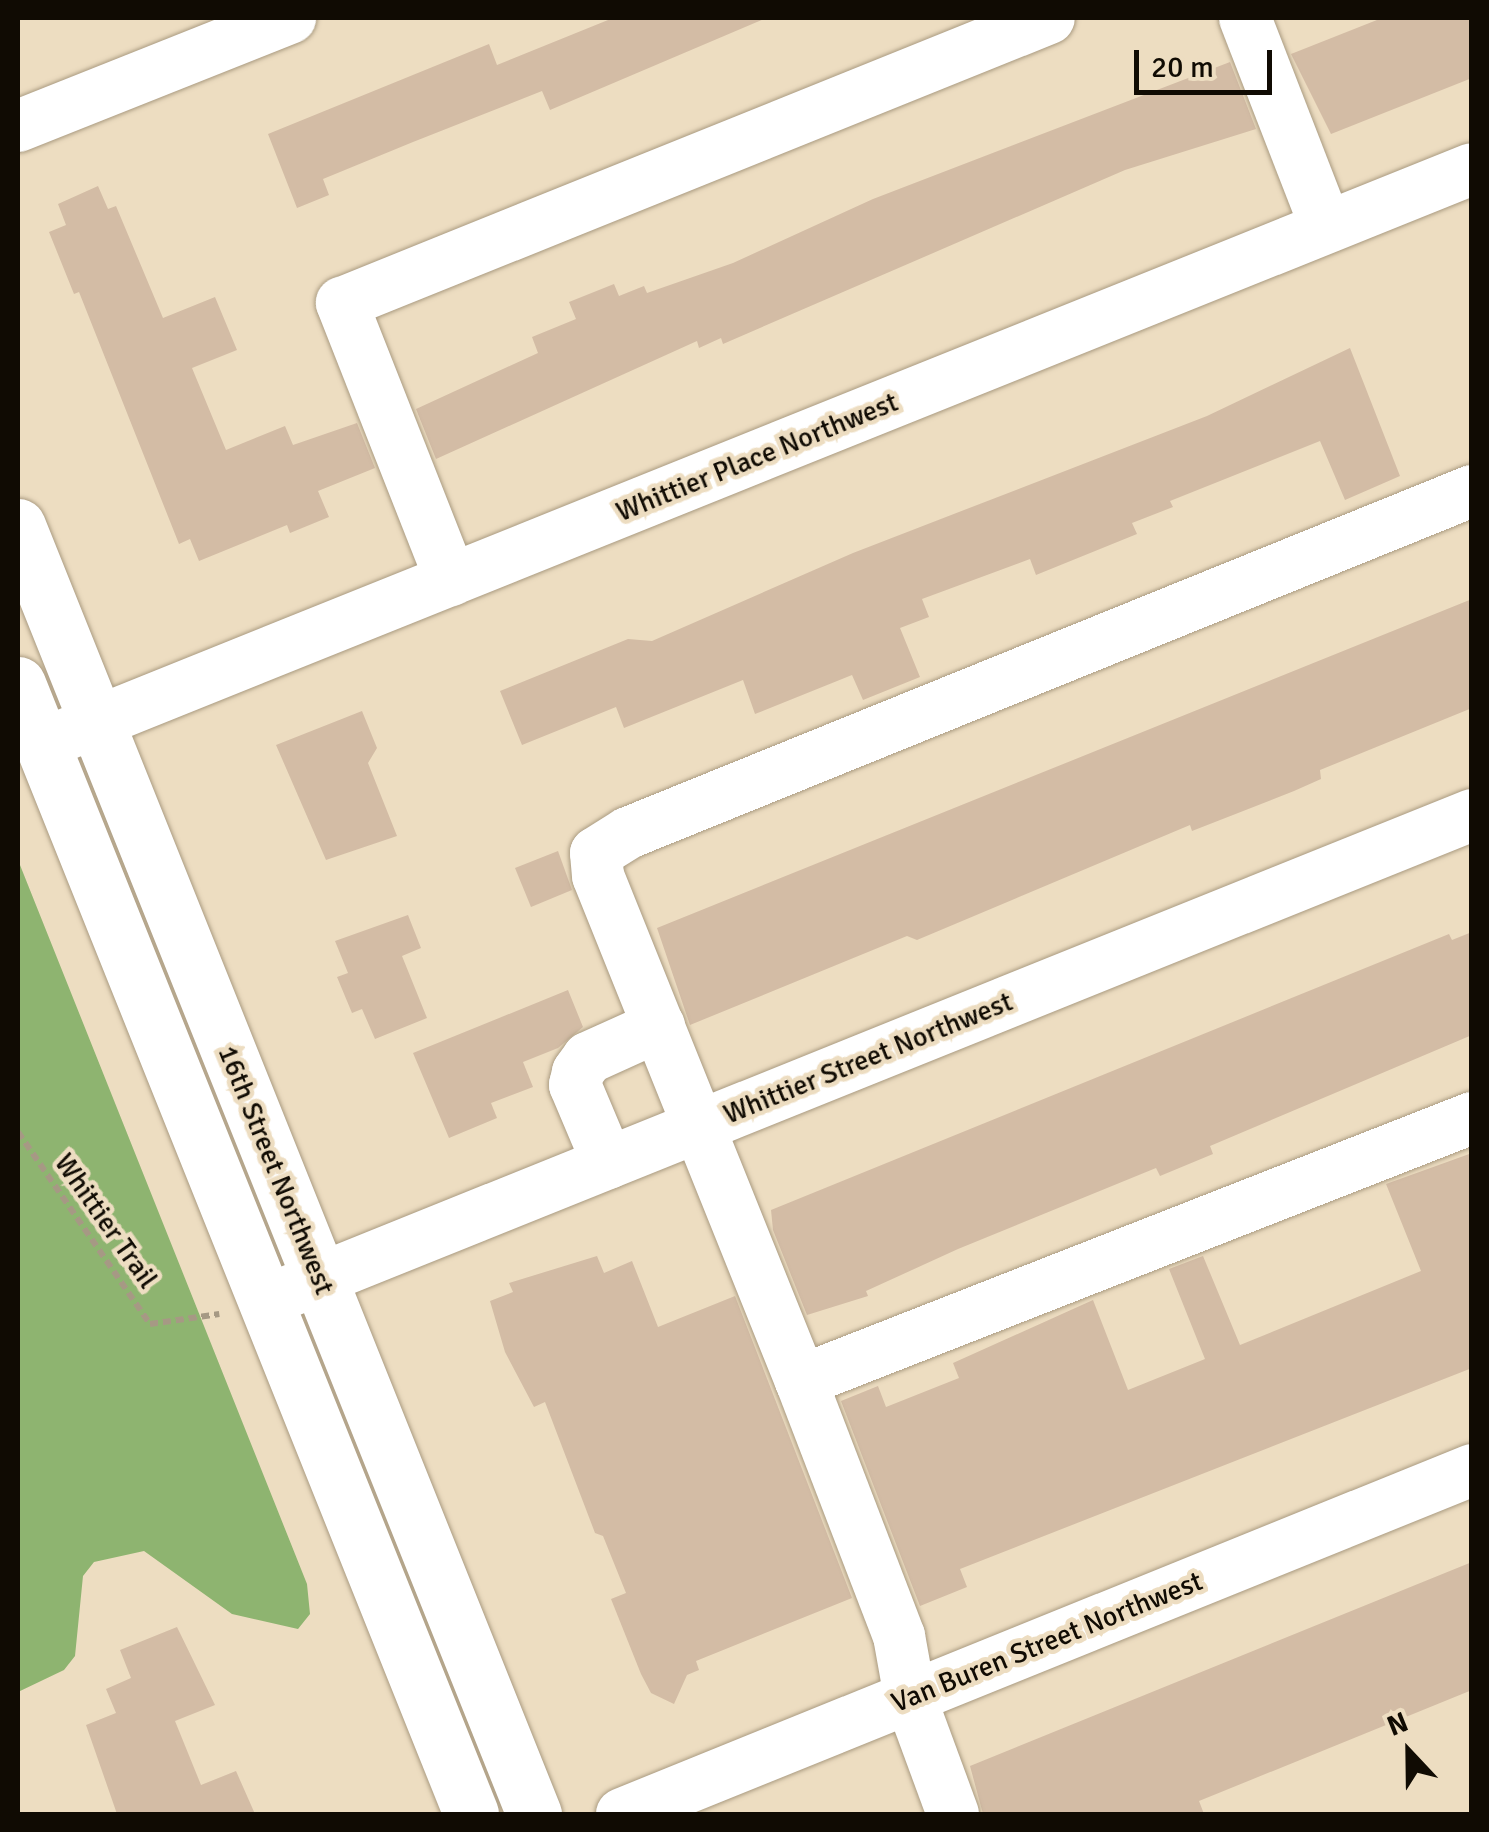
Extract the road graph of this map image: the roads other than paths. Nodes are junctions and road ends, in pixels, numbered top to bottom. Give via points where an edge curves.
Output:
1 (290, 18) edge
2 (1049, 18) edge
3 (1245, 18) edge
4 (18, 126) edge
5 (1472, 169) edge
6 (1326, 227) junction
7 (1472, 491) edge
8 (18, 526) edge
9 (451, 580) junction
10 (18, 684) edge
11 (96, 722) junction
12 (42, 744) junction
13 (1472, 814) edge
14 (659, 1026) junction
15 (1472, 1118) edge
16 (700, 1126) junction
17 (608, 1163) junction
18 (319, 1279) junction
19 (243, 1307) junction
20 (801, 1381) junction
21 (1472, 1470) edge
22 (910, 1697) junction
23 (470, 1814) edge
24 (534, 1814) edge
25 (622, 1814) edge
26 (953, 1814) edge

1 - 4 street
2 - 9 street via 342,303
3 - 6 street
5 - 6 street, Whittier Place Northwest
6 - 9 street, Whittier Place Northwest
7 - 14 street via 628,833 596,852 598,876
8 - 11 main road, 16th Street Northwest
9 - 11 street, Whittier Place Northwest
10 - 12 main road
11 - 12 street, Whittier Place Northwest
11 - 18 main road, 16th Street Northwest
12 - 19 main road
13 - 16 street, Whittier Street Northwest
14 - 16 street
14 - 17 street via 588,1058 578,1072 576,1085
15 - 20 street
16 - 17 street, Whittier Street Northwest
16 - 20 street
17 - 18 street, Whittier Street Northwest
18 - 19 street, Whittier Street Northwest
18 - 24 main road, 16th Street Northwest
19 - 23 main road
20 - 22 street via 899,1636
21 - 22 street, Van Buren Street Northwest
22 - 25 street, Van Buren Street Northwest
22 - 26 street

